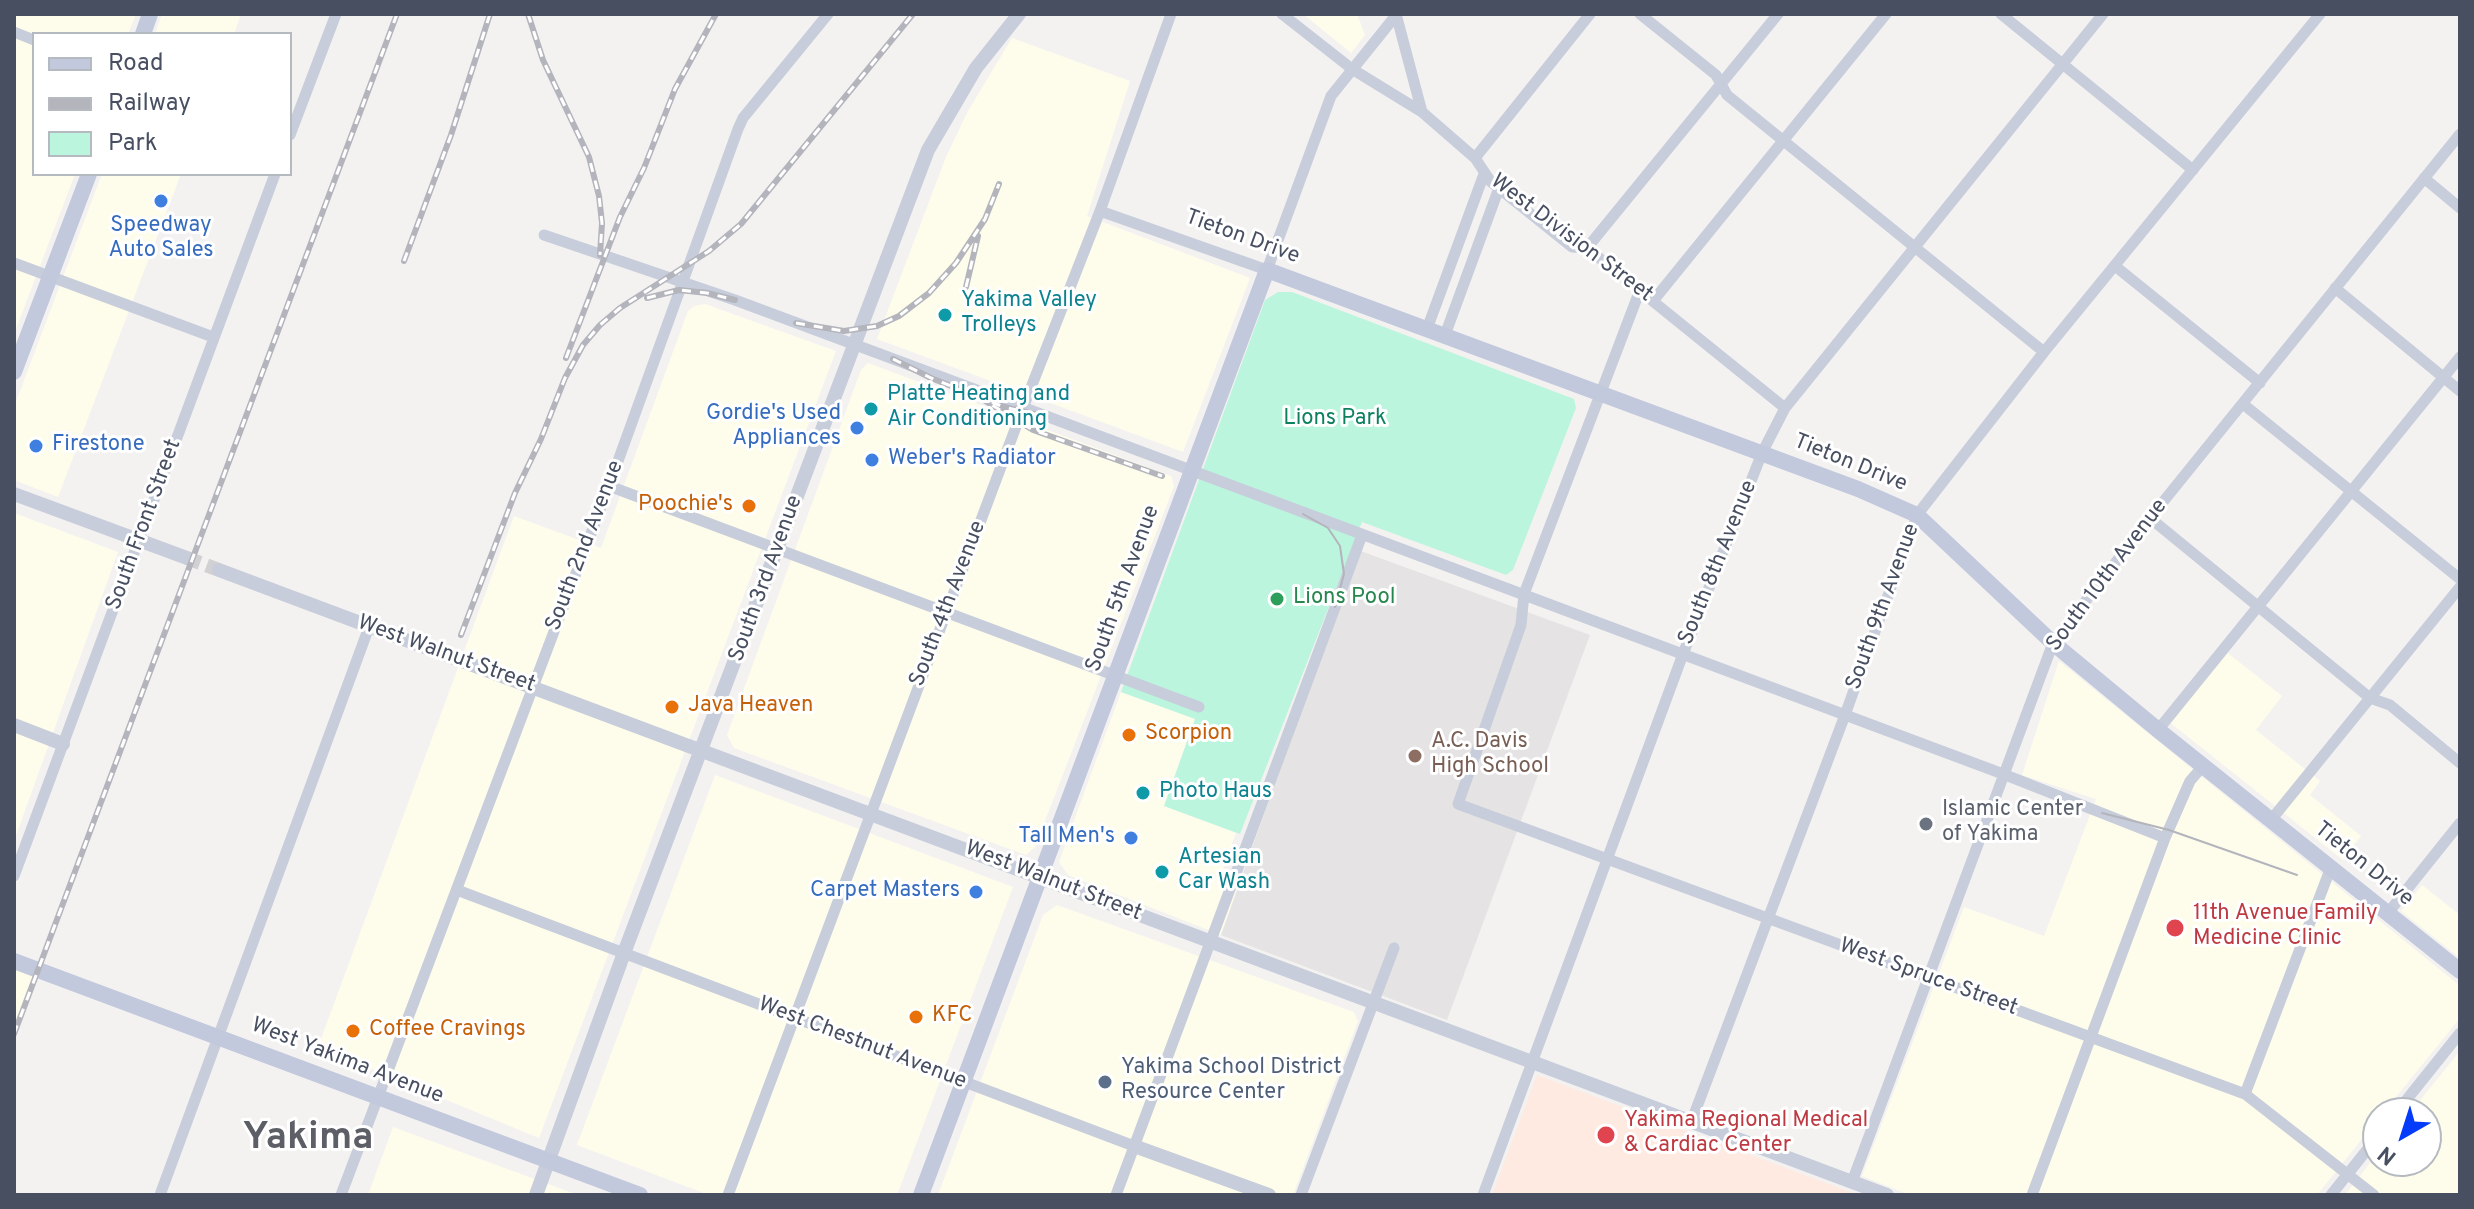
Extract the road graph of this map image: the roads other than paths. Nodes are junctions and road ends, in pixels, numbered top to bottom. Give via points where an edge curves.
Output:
1 (336, 14) edge
2 (828, 14) edge
3 (1019, 14) edge
4 (1171, 14) edge
5 (1282, 14) edge
6 (1397, 14) edge
7 (1590, 14) edge
8 (1640, 14) edge
9 (1778, 14) edge
10 (1886, 14) edge
11 (2001, 14) edge
12 (2103, 14) edge
13 (2320, 14) edge
14 (2063, 65) junction
15 (1352, 69) junction
16 (1720, 85) junction
17 (1422, 112) junction
18 (292, 129) edge
19 (2460, 134) edge
20 (1783, 140) junction
21 (1475, 158) junction
22 (2193, 170) junction
23 (1484, 174) junction
24 (88, 176) edge
25 (274, 176) edge
26 (2424, 178) junction
27 (1499, 188) junction
28 (2460, 208) edge
29 (1100, 211) junction
30 (544, 235) dead end
31 (1916, 246) junction
32 (1587, 248) junction
33 (14, 263) edge
34 (2115, 266) junction
35 (1267, 270) junction
36 (50, 276) junction
37 (682, 281) junction
38 (2335, 288) junction
39 (1640, 290) junction
40 (1653, 301) junction
41 (1427, 329) junction
42 (1445, 335) junction
43 (213, 337) junction
44 (854, 344) junction
45 (2044, 352) junction
46 (2460, 357) edge
47 (14, 372) edge
48 (2443, 377) junction
49 (2260, 383) junction
50 (2460, 391) edge
51 (1600, 393) junction
52 (2243, 404) junction
53 (1023, 408) junction
54 (1785, 408) junction
55 (1762, 453) junction
56 (1191, 471) junction
57 (609, 486) junction
58 (2351, 492) junction
59 (14, 494) edge
60 (1917, 515) junction
61 (2150, 518) junction
62 (1362, 535) junction
63 (140, 541) junction
64 (778, 549) junction
65 (187, 558) tunnel mouth
66 (219, 570) tunnel mouth
67 (2460, 579) edge
68 (2460, 587) edge
69 (1524, 594) junction
70 (2258, 605) junction
71 (946, 611) junction
72 (369, 627) junction
73 (2053, 643) junction
74 (1683, 654) junction
75 (1115, 676) junction
76 (532, 687) junction
77 (2370, 698) junction
78 (1199, 707) dead end
79 (1845, 715) junction
80 (14, 725) edge
81 (2158, 730) junction
82 (63, 744) junction
83 (702, 753) junction
84 (2460, 763) edge
85 (2204, 765) junction
86 (2003, 774) junction
87 (870, 813) junction
88 (2271, 820) junction
89 (2460, 823) edge
90 (2165, 838) junction
91 (1608, 859) junction
92 (2331, 867) junction
93 (14, 876) edge
94 (1040, 877) junction
95 (457, 890) junction
96 (2388, 913) junction
97 (1768, 918) junction
98 (1210, 943) junction
99 (1394, 948) dead end
100 (624, 953) junction
101 (14, 961) edge
102 (2460, 971) edge
103 (1928, 979) junction
104 (1373, 1003) junction
105 (796, 1019) junction
106 (2460, 1033) edge
107 (220, 1038) junction
108 (2090, 1038) junction
109 (1533, 1062) junction
110 (963, 1082) junction
111 (2245, 1094) junction
112 (2409, 1097) edge
113 (379, 1098) junction
114 (1692, 1120) junction
115 (1134, 1146) junction
116 (2362, 1156) edge
117 (549, 1161) junction
118 (2348, 1173) junction
119 (1852, 1182) junction
120 (160, 1195) edge
121 (341, 1195) edge
122 (536, 1195) edge
123 (640, 1195) edge
124 (728, 1195) edge
125 (921, 1195) edge
126 (1116, 1195) edge
127 (1269, 1195) edge
128 (1301, 1195) edge
129 (1483, 1195) edge
130 (1887, 1195) edge
131 (2032, 1195) edge
132 (2331, 1195) edge
133 (2374, 1195) edge

1 - 18 street
2 - 37 street, South 2nd Avenue via 743,118
3 - 44 street, South 3rd Avenue via 976,68 928,150
4 - 29 street, South 4th Avenue
5 - 15 street, West Division Street
6 - 15 street, South 5th Avenue
6 - 17 street
7 - 21 street
8 - 16 street via 1716,75
9 - 16 street
10 - 20 street
11 - 14 street
12 - 14 street, South 8th Avenue
13 - 22 street, South 9th Avenue
14 - 22 street
14 - 31 street, South 8th Avenue
15 - 17 street, West Division Street
15 - 35 street, South 5th Avenue via 1331,96
16 - 20 street
16 - 32 street
17 - 21 street, West Division Street
19 - 26 street, South 10th Avenue
20 - 31 street
20 - 40 street
21 - 23 street, West Division Street
22 - 34 street, South 9th Avenue
23 - 27 street, West Division Street
23 - 41 street
24 - 36 main road
25 - 43 street, South Front Street
26 - 28 street
26 - 38 street, South 10th Avenue
27 - 32 street, West Division Street via 1572,247
27 - 42 street
29 - 35 street, Tieton Drive
29 - 53 street, South 4th Avenue
30 - 37 street
31 - 45 street
31 - 54 street, South 8th Avenue
32 - 39 street, West Division Street
33 - 36 street
34 - 45 street, South 9th Avenue
34 - 49 street
35 - 41 main road, Tieton Drive
35 - 56 main road, South 5th Avenue
36 - 43 street
36 - 47 main road
37 - 44 street
37 - 57 street, South 2nd Avenue
38 - 48 street
38 - 49 street, South 10th Avenue
39 - 40 street, West Division Street
39 - 51 street
40 - 54 street, West Division Street
41 - 42 main road, Tieton Drive
42 - 51 main road, Tieton Drive
43 - 63 street, South Front Street
44 - 53 street
44 - 64 street, South 3rd Avenue
45 - 60 street, South 9th Avenue
46 - 48 street
48 - 50 street
48 - 58 street
49 - 52 street, South 10th Avenue
51 - 55 main road, Tieton Drive
51 - 69 street
52 - 58 street
52 - 61 street, South 10th Avenue
53 - 56 street
53 - 71 street, South 4th Avenue
54 - 55 street, South 8th Avenue
55 - 60 main road, Tieton Drive
55 - 74 street, South 8th Avenue
56 - 62 street
56 - 75 main road, South 5th Avenue
57 - 64 street
57 - 76 street, South 2nd Avenue
58 - 67 street
58 - 70 street
59 - 63 street
60 - 73 main road, Tieton Drive
60 - 79 street, South 9th Avenue
61 - 70 street
61 - 73 street, South 10th Avenue
62 - 69 street
62 - 98 street
63 - 65 street
63 - 82 street, South Front Street
64 - 71 street
64 - 83 street, South 3rd Avenue
66 - 72 street, West Walnut Street
68 - 77 street
69 - 74 street
69 - 91 street, West Spruce Street via 1521,625 1458,804
70 - 77 street
70 - 81 street
71 - 75 street
71 - 87 street, South 4th Avenue
72 - 76 street, West Walnut Street
72 - 107 street
73 - 81 main road, Tieton Drive
73 - 86 street, South 10th Avenue
74 - 79 street
74 - 91 street, South 8th Avenue
75 - 78 street
75 - 94 main road, South 5th Avenue
76 - 83 street, West Walnut Street
76 - 95 street, South 2nd Avenue
77 - 84 street via 2390,705
77 - 88 street
79 - 86 street
79 - 97 street, South 9th Avenue
80 - 82 street
81 - 85 main road, Tieton Drive
82 - 93 street, South Front Street
83 - 87 street, West Walnut Street
83 - 100 street, South 3rd Avenue
85 - 88 main road, Tieton Drive
85 - 90 street via 2190,781
86 - 90 street
86 - 103 street, South 10th Avenue
87 - 94 street, West Walnut Street
87 - 105 street, South 4th Avenue
88 - 92 main road, Tieton Drive
89 - 96 street
90 - 108 street
91 - 97 street, West Spruce Street
91 - 109 street, South 8th Avenue
92 - 96 main road, Tieton Drive
92 - 111 street
94 - 98 street, West Walnut Street
94 - 110 main road, South 5th Avenue
95 - 100 street, West Chestnut Avenue
95 - 113 street, South 2nd Avenue
96 - 102 main road, Tieton Drive
97 - 103 street, West Spruce Street
97 - 114 street, South 9th Avenue
98 - 104 street, West Walnut Street
98 - 115 street
99 - 104 street
100 - 105 street, West Chestnut Avenue
100 - 117 street, South 3rd Avenue
101 - 107 main road, West Yakima Avenue
103 - 108 street, West Spruce Street
103 - 119 street, South 10th Avenue
104 - 109 street, West Walnut Street
104 - 128 street
105 - 110 street, West Chestnut Avenue
105 - 124 street, South 4th Avenue
106 - 112 street
107 - 113 main road, West Yakima Avenue
107 - 120 street
108 - 111 street, West Spruce Street
108 - 131 street
109 - 114 street, West Walnut Street
109 - 129 street, South 8th Avenue
110 - 115 street, West Chestnut Avenue
110 - 125 main road, South 5th Avenue
111 - 118 street, West Spruce Street
113 - 117 main road, West Yakima Avenue
113 - 121 street, South 2nd Avenue
114 - 119 street, West Walnut Street
115 - 126 street
115 - 127 street, West Chestnut Avenue
116 - 118 street
117 - 122 street, South 3rd Avenue
117 - 123 main road, West Yakima Avenue
118 - 132 street
118 - 133 street, West Spruce Street
119 - 130 street, West Walnut Street

